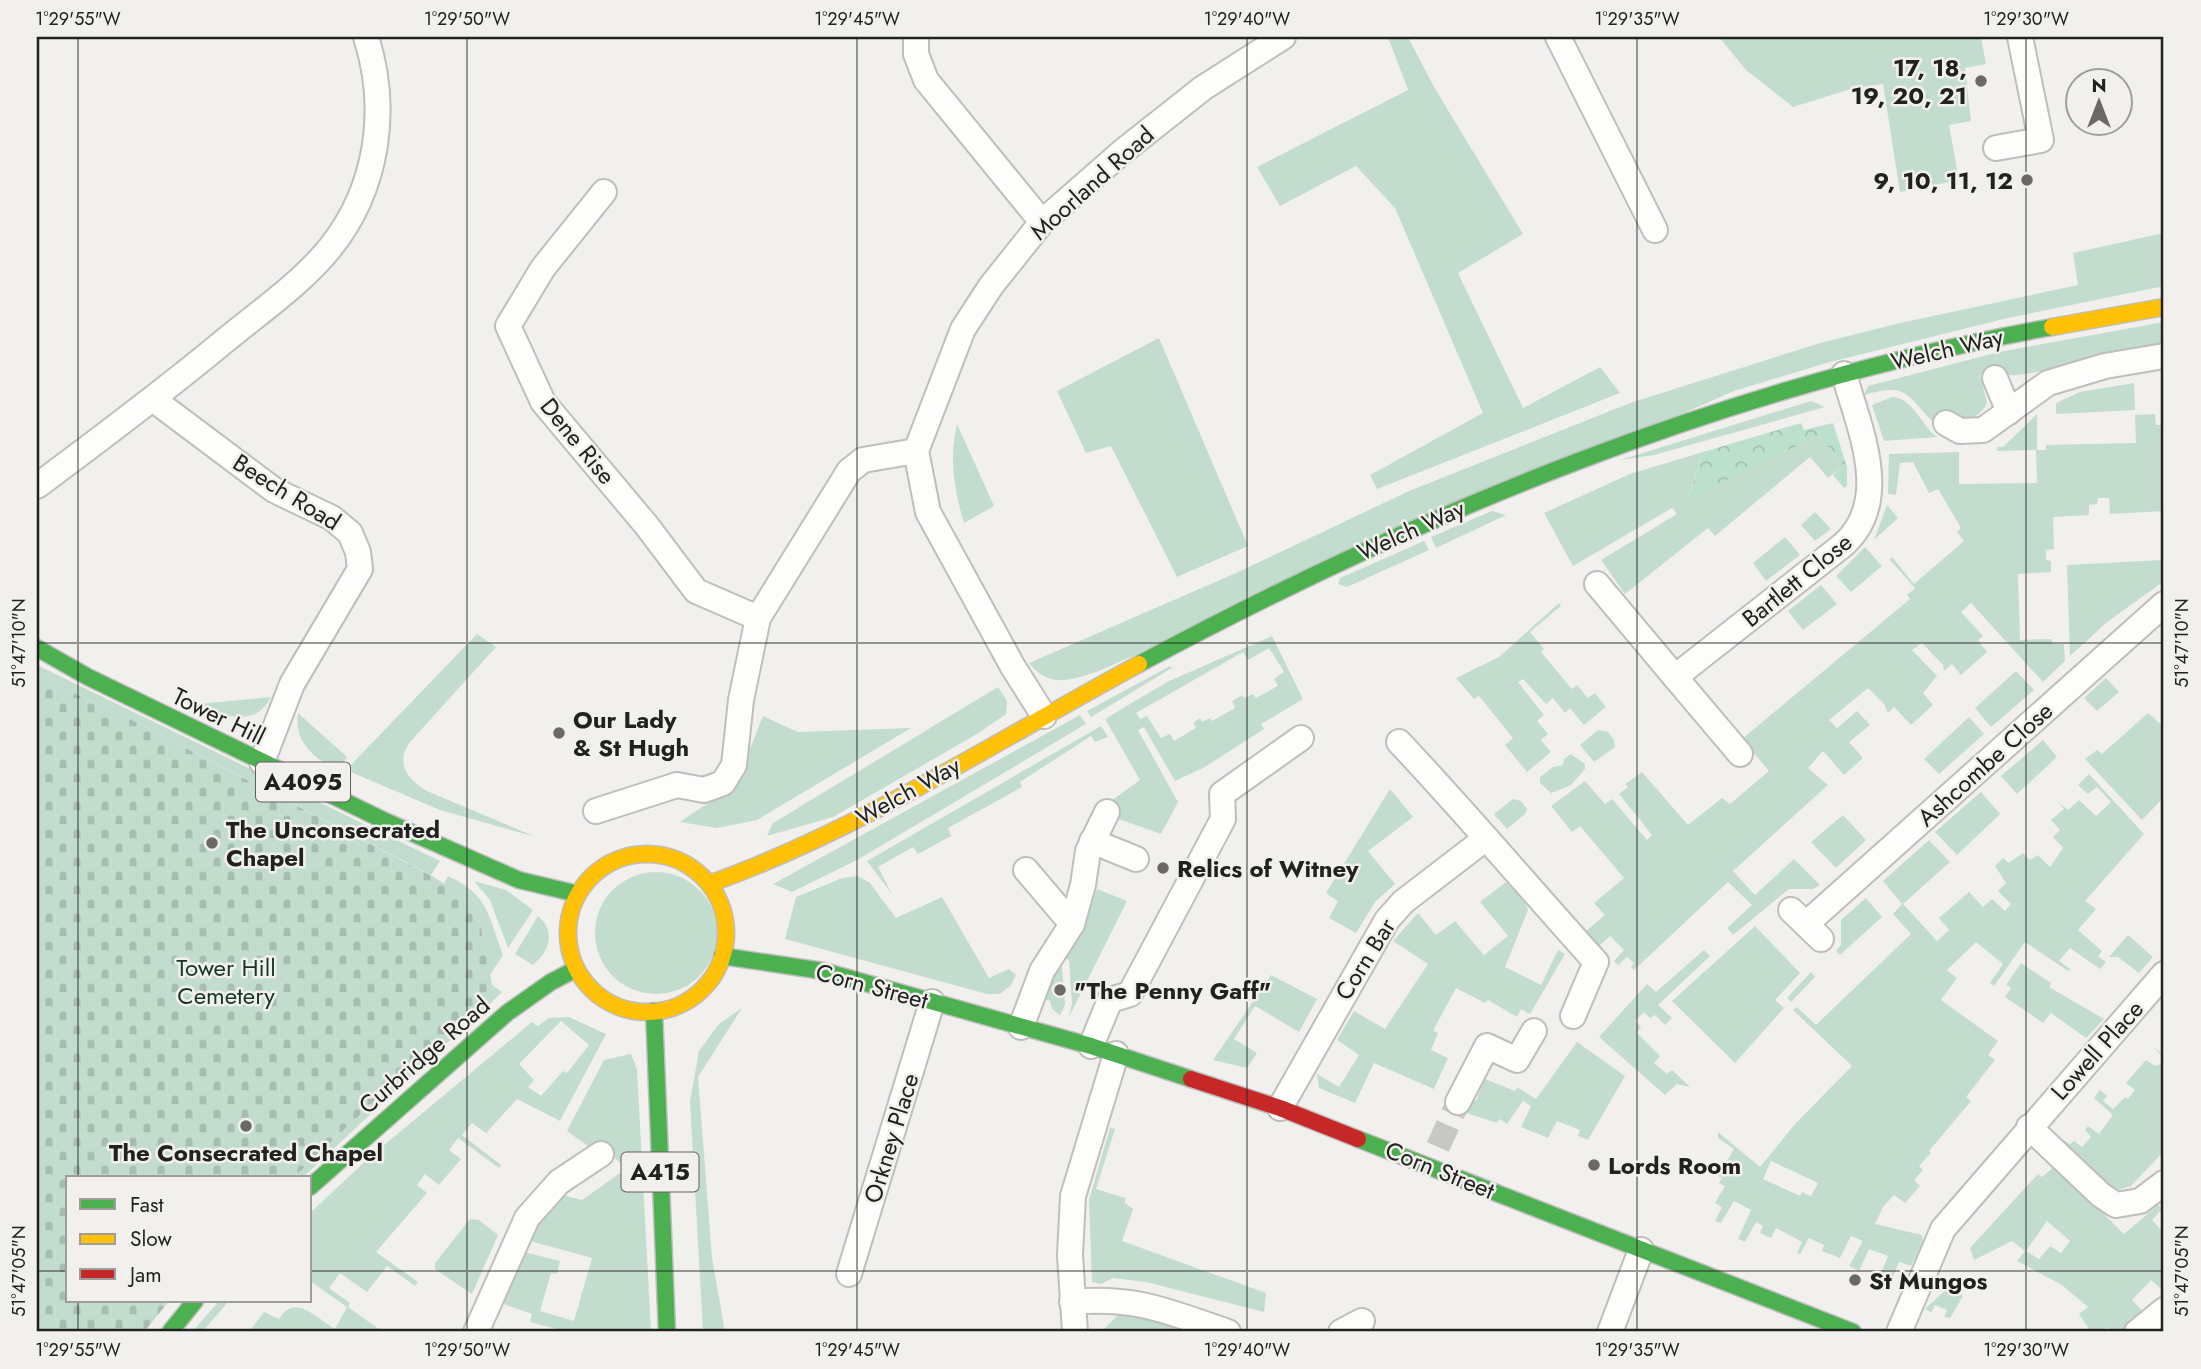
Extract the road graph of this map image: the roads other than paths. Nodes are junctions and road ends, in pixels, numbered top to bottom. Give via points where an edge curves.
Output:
1 (366, 37) edge
2 (916, 37) edge
3 (1283, 37) edge
4 (1558, 37) edge
5 (2020, 37) edge
6 (1996, 148) dead end
7 (604, 192) dead end
8 (1042, 222) junction
9 (1655, 230) dead end
10 (2164, 307) edge
11 (2164, 356) edge
12 (1844, 374) junction
13 (1995, 378) dead end
14 (154, 400) junction
15 (2009, 412) junction
16 (1946, 423) dead end
17 (916, 451) junction
18 (37, 486) edge
19 (1597, 584) dead end
20 (2164, 604) edge
21 (758, 618) junction
22 (37, 648) edge
23 (1675, 677) junction
24 (1044, 716) junction
25 (1301, 738) dead end
26 (1399, 742) dead end
27 (1740, 754) dead end
28 (262, 762) junction
29 (596, 811) dead end
30 (1107, 812) dead end
31 (1485, 839) junction
32 (1092, 841) junction
33 (1136, 859) dead end
34 (1026, 870) dead end
35 (709, 884) junction
36 (578, 894) junction
37 (1072, 924) junction
38 (1806, 924) dead end
39 (722, 956) junction
40 (576, 969) junction
41 (2164, 974) edge
42 (932, 1002) junction
43 (654, 1011) junction
44 (1573, 1016) dead end
45 (1021, 1027) junction
46 (1534, 1031) dead end
47 (1091, 1046) junction
48 (1116, 1054) junction
49 (1458, 1102) tunnel mouth
50 (1280, 1108) junction
51 (2029, 1126) junction
52 (601, 1154) dead end
53 (2164, 1183) edge
54 (312, 1185) edge
55 (1641, 1251) junction
56 (849, 1274) dead end
57 (194, 1302) edge
58 (1072, 1302) junction
59 (2164, 1310) edge
60 (170, 1332) edge
61 (475, 1332) edge
62 (667, 1332) edge
63 (1075, 1332) edge
64 (1228, 1332) edge
65 (1610, 1332) edge
66 (1853, 1332) edge
67 (1899, 1332) edge
68 (2137, 1332) edge

1 - 14 street via 374,62 378,132 363,192 349,220 330,248 296,282
2 - 8 street via 916,54 926,80
3 - 8 street, Moorland Road via 1203,88
4 - 9 street
5 - 6 street via 2041,140
7 - 21 street, Dene Rise via 543,268 508,326 543,402 696,591
8 - 17 street, Moorland Road via 963,329
10 - 12 street, Welch Way via 2052,325
11 - 15 street via 2105,366 2048,383
12 - 23 street, Bartlett Close via 1868,464 1868,508 1862,525 1843,545
12 - 24 street, Welch Way via 1646,434 1405,531 1260,601
13 - 15 street, Welch Way
14 - 18 street
14 - 28 street, Beech Road via 274,489 332,518 350,533 358,552 360,569 292,684
15 - 16 street via 1975,432
17 - 21 street via 863,460 849,471
17 - 24 street via 928,512
19 - 23 street
20 - 38 street, Ashcombe Close
21 - 29 street via 741,700 734,765 723,783 704,790 677,785
22 - 28 street, Tower Hill / A4095
23 - 27 street
24 - 35 street, Welch Way via 812,844
25 - 47 street via 1222,794 1223,819 1130,994 1110,1000
26 - 31 street
28 - 36 street, Tower Hill / A4095 via 519,880
30 - 32 street
31 - 44 street via 1596,962
31 - 50 street, Corn Bar via 1403,902 1387,920
32 - 33 street
32 - 37 street
34 - 37 street
35 - 36 street via 681,861 656,854 631,855 605,865
35 - 39 street via 725,918
36 - 40 street via 567,934
37 - 45 street via 1042,971
39 - 42 street, Corn Street via 823,971
39 - 43 street via 704,988 684,1003
40 - 43 street via 586,985 607,1002 633,1012
40 - 54 street, Curbridge Road via 507,1013
41 - 51 street, Lowell Place
42 - 45 street, Corn Street
42 - 56 street, Orkney Place
43 - 62 street, A415
45 - 47 street, Corn Street
46 - 49 street via 1517,1060 1487,1046
47 - 48 street, Corn Street
48 - 50 street, Corn Street
48 - 58 street via 1073,1196
50 - 55 street, Corn Street via 1435,1156
51 - 53 street via 2116,1205 2140,1201
51 - 67 street, Lowell Place via 1943,1229
52 - 61 street via 559,1182 527,1218
55 - 65 street
55 - 66 street, Corn Street
57 - 60 street
58 - 63 street
58 - 64 street via 1141,1303
59 - 68 street

